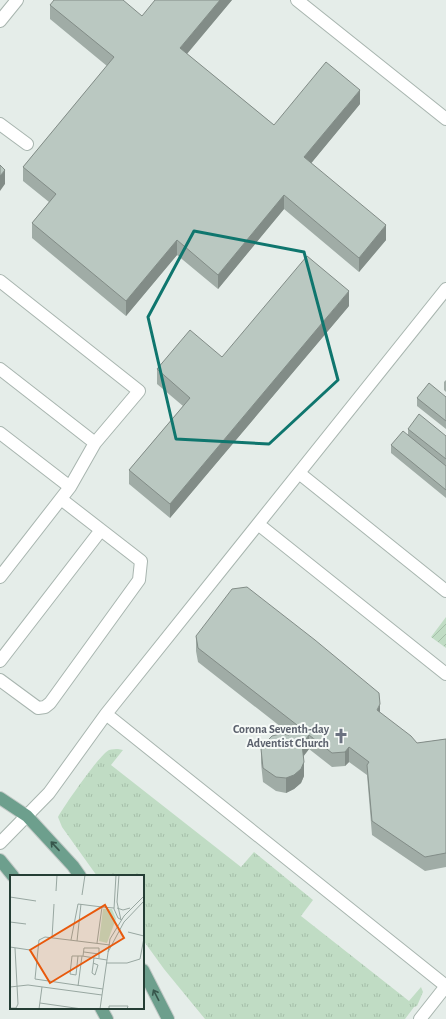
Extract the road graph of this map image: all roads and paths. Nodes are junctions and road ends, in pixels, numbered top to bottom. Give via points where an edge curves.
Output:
1 (17, 0) edge
2 (297, 0) edge
3 (0, 21) edge
4 (446, 119) edge
5 (0, 124) edge
6 (27, 144) dead end
7 (0, 281) edge
8 (444, 296) edge
9 (0, 369) edge
10 (0, 433) edge
11 (95, 443) junction
12 (299, 473) junction
13 (70, 487) junction
14 (61, 499) junction
15 (258, 524) junction
16 (102, 530) junction
17 (0, 577) edge
18 (446, 591) edge
19 (0, 661) edge
20 (446, 674) edge
21 (0, 680) edge
22 (106, 714) junction
23 (0, 798) edge
24 (27, 816) junction
25 (0, 843) edge
26 (0, 860) edge
27 (12, 875) edge
28 (79, 875) edge
29 (144, 972) edge
30 (446, 986) edge
31 (102, 1009) edge
32 (108, 1019) edge
33 (168, 1019) edge
34 (420, 1019) edge

1 - 3 lane
2 - 4 lane
5 - 6 lane
7 - 11 lane via 139,391
8 - 12 lane
9 - 11 lane
10 - 13 lane
11 - 13 lane
12 - 15 lane
12 - 18 lane
13 - 14 lane
14 - 16 lane
14 - 17 lane
15 - 20 lane
15 - 22 lane
16 - 19 lane
16 - 21 lane via 141,561 139,580 50,703 38,708
22 - 24 lane via 49,793
22 - 30 lane
23 - 24 main road
24 - 25 lane
28 -> 24 main road
26 - 27 main road
33 -> 29 main road
30 - 34 lane
31 - 32 main road

